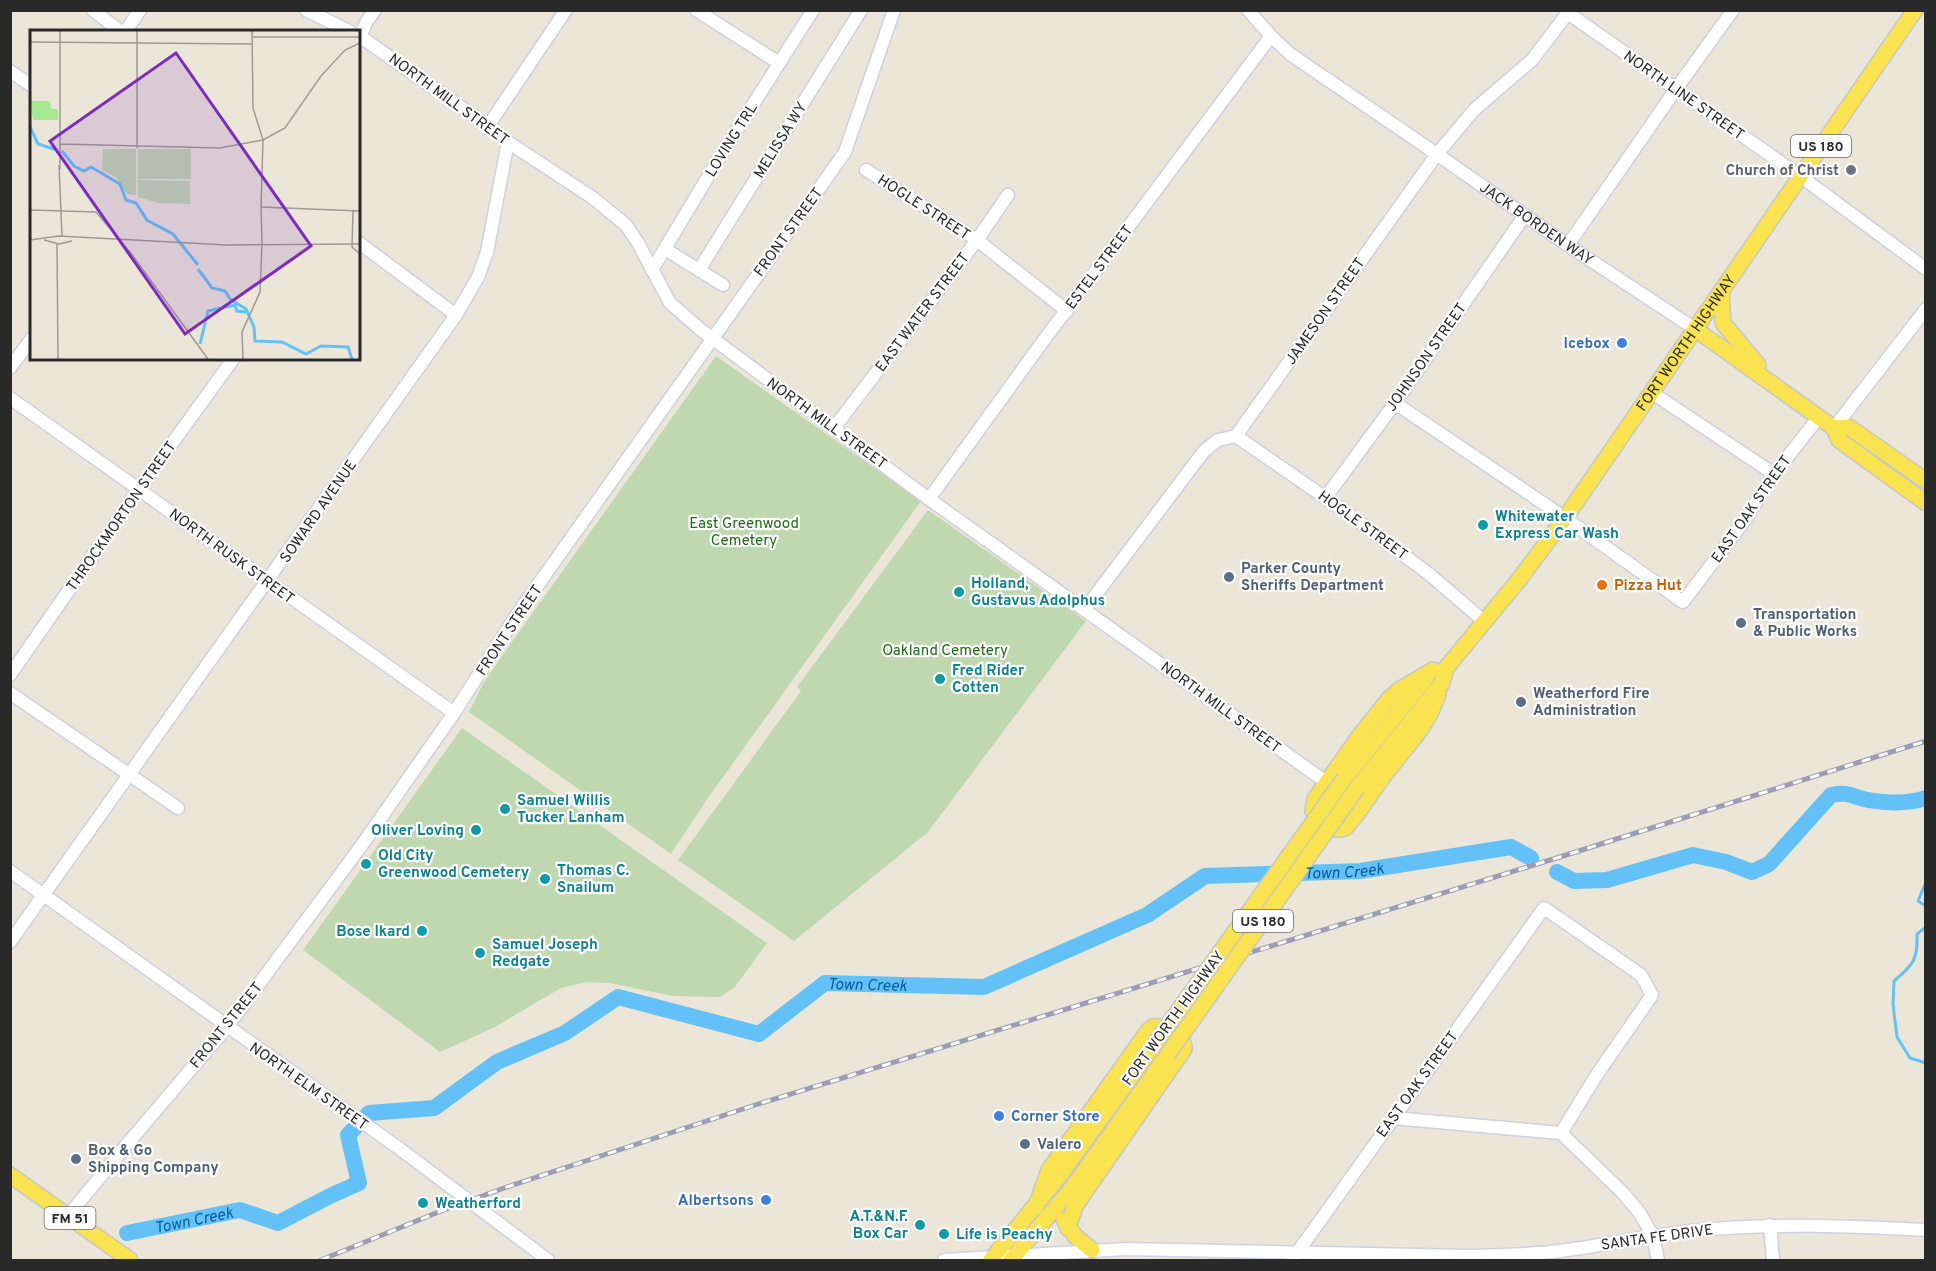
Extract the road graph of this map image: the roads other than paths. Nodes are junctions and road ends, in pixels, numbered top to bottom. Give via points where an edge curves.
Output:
1 (93, 10) edge
2 (140, 10) edge
3 (306, 10) edge
4 (375, 10) edge
5 (566, 10) edge
6 (696, 10) edge
7 (813, 10) edge
8 (861, 10) edge
9 (894, 10) edge
10 (1248, 10) edge
11 (1733, 10) edge
12 (1915, 10) edge
13 (1569, 12) edge
14 (120, 30) edge
15 (125, 30) edge
16 (345, 30) edge
17 (360, 32) edge
18 (1271, 36) junction
19 (360, 38) edge
20 (779, 63) junction
21 (10, 71) edge
22 (30, 85) edge
23 (1676, 89) junction
24 (488, 126) junction
25 (508, 142) junction
26 (1437, 154) junction
27 (866, 170) dead end
28 (1800, 176) junction
29 (1008, 195) dead end
30 (1525, 216) junction
31 (977, 240) junction
32 (360, 243) edge
33 (1569, 245) junction
34 (665, 249) junction
35 (1926, 269) edge
36 (652, 270) junction
37 (699, 270) junction
38 (723, 285) dead end
39 (1721, 291) junction
40 (1926, 309) edge
41 (1066, 311) junction
42 (456, 315) junction
43 (1695, 328) junction
44 (712, 339) junction
45 (30, 341) edge
46 (233, 360) edge
47 (10, 368) edge
48 (1773, 384) junction
49 (1651, 392) junction
50 (10, 398) edge
51 (1395, 403) junction
52 (1819, 417) junction
53 (834, 428) junction
54 (1834, 428) junction
55 (1236, 436) junction
56 (1774, 474) junction
57 (1926, 481) edge
58 (139, 489) junction
59 (1326, 497) junction
60 (929, 499) junction
61 (1926, 503) edge
62 (1565, 518) junction
63 (268, 582) junction
64 (1085, 609) junction
65 (1485, 622) junction
66 (1440, 674) junction
67 (10, 675) edge
68 (10, 693) edge
69 (454, 713) junction
70 (130, 775) junction
71 (1326, 782) junction
72 (177, 808) dead end
73 (10, 871) edge
74 (44, 895) junction
75 (10, 942) edge
76 (226, 1027) junction
77 (1392, 1118) junction
78 (1561, 1133) junction
79 (10, 1175) edge
80 (1072, 1188) junction
81 (1036, 1207) junction
82 (68, 1216) junction
83 (1770, 1225) junction
84 (1068, 1228) junction
85 (1926, 1230) edge
86 (1653, 1236) junction
87 (1092, 1250) junction
88 (1295, 1256) edge
89 (992, 1258) edge
90 (1014, 1258) edge
91 (130, 1260) edge
92 (548, 1260) edge
93 (944, 1260) edge
94 (1658, 1260) edge
95 (1773, 1260) edge

1 - 14 street
2 - 15 street
3 - 16 street, NORTH MILL STREET
4 - 17 street
5 - 24 street
6 - 20 street
7 - 20 street, LOVING TRL
8 - 37 street, MELISSA WY
9 - 44 street, FRONT STREET via 845,152
10 - 18 street, JACK BORDEN WAY
11 - 23 street
12 - 28 main road, FORT WORTH HIGHWAY / US 180
13 - 23 street, NORTH LINE STREET
13 - 26 street, JAMESON STREET via 1532,60 1475,109
18 - 26 street, JACK BORDEN WAY via 1290,54
18 - 41 street, ESTEL STREET
19 - 24 street, NORTH MILL STREET
20 - 34 street, LOVING TRL
21 - 22 street
23 - 28 street, NORTH LINE STREET
23 - 33 street
24 - 25 street, NORTH MILL STREET
25 - 36 street, NORTH MILL STREET via 593,198 626,225
25 - 42 street, SOWARD AVENUE via 487,252
26 - 30 street, JACK BORDEN WAY
26 - 55 street, JAMESON STREET
27 - 31 street, HOGLE STREET
28 - 35 street, NORTH LINE STREET
28 - 39 main road, FORT WORTH HIGHWAY / US 180
29 - 31 street, EAST WATER STREET
30 - 33 street, JACK BORDEN WAY
30 - 51 street, JOHNSON STREET
31 - 41 street, HOGLE STREET
31 - 53 street, EAST WATER STREET
32 - 42 street
33 - 43 street, JACK BORDEN WAY
34 - 36 street, LOVING TRL
34 - 37 street
36 - 44 street, NORTH MILL STREET via 670,303
37 - 38 street
39 - 43 main road, FORT WORTH HIGHWAY / US 180
39 - 48 main road via 1724,323
40 - 54 street
41 - 60 street, ESTEL STREET
42 - 63 street, SOWARD AVENUE
43 - 48 main road, JACK BORDEN WAY
43 - 49 main road, FORT WORTH HIGHWAY / US 180
44 - 53 street, NORTH MILL STREET
44 - 69 street, FRONT STREET via 518,613
45 - 47 street
46 - 58 street, THROCKMORTON STREET
48 - 52 main road, JACK BORDEN WAY
49 - 56 street
49 - 62 main road, FORT WORTH HIGHWAY / US 180
50 - 58 street, NORTH RUSK STREET
51 - 59 street, JOHNSON STREET
51 - 62 street
52 - 54 main road, JACK BORDEN WAY
52 - 56 street, EAST OAK STREET
53 - 60 street, NORTH MILL STREET
54 - 57 main road, JACK BORDEN WAY via 1849,427
54 - 61 main road, JACK BORDEN WAY via 1839,440
55 - 59 street, HOGLE STREET
55 - 64 street via 1218,440 1204,451
56 - 62 street, EAST OAK STREET via 1683,602
58 - 63 street, NORTH RUSK STREET
58 - 67 street, THROCKMORTON STREET
59 - 65 street, HOGLE STREET via 1429,574
60 - 64 street, NORTH MILL STREET
62 - 65 main road, FORT WORTH HIGHWAY / US 180
63 - 69 street, NORTH RUSK STREET
63 - 70 street, SOWARD AVENUE
64 - 71 street, NORTH MILL STREET
65 - 66 main road, FORT WORTH HIGHWAY / US 180
66 - 71 main road via 1399,690 1390,698
66 - 71 main road via 1431,714 1419,734 1345,828 1332,828 1313,811 1315,799
66 - 80 main road, FORT WORTH HIGHWAY / US 180, bridge
66 - 81 main road, FORT WORTH HIGHWAY / US 180, bridge via 1344,779
68 - 70 street
69 - 76 street, FRONT STREET via 359,849
70 - 72 street
70 - 74 street, SOWARD AVENUE
73 - 74 street, NORTH ELM STREET
74 - 75 street, SOWARD AVENUE
74 - 76 street, NORTH ELM STREET
76 - 82 street, FRONT STREET
76 - 92 street, NORTH ELM STREET
77 - 78 street
77 - 78 street, EAST OAK STREET via 1544,908 1641,975 1652,995
77 - 88 street, EAST OAK STREET
78 - 86 street via 1622,1192
79 - 82 main road, FM 51
80 - 84 main road via 1064,1215
80 - 90 main road, FORT WORTH HIGHWAY / US 180
81 - 84 main road via 1049,1170 1148,1031 1165,1027 1184,1043 1184,1049 1075,1206
81 - 89 main road, FORT WORTH HIGHWAY / US 180
82 - 91 main road, FM 51
83 - 85 street, SANTA FE DRIVE
83 - 86 street, SANTA FE DRIVE
83 - 95 street
84 - 87 main road
86 - 88 street, SANTA FE DRIVE via 1558,1252
86 - 94 street
87 - 88 street, SANTA FE DRIVE
87 - 90 street, SANTA FE DRIVE
89 - 90 street, SANTA FE DRIVE
89 - 93 street, SANTA FE DRIVE

